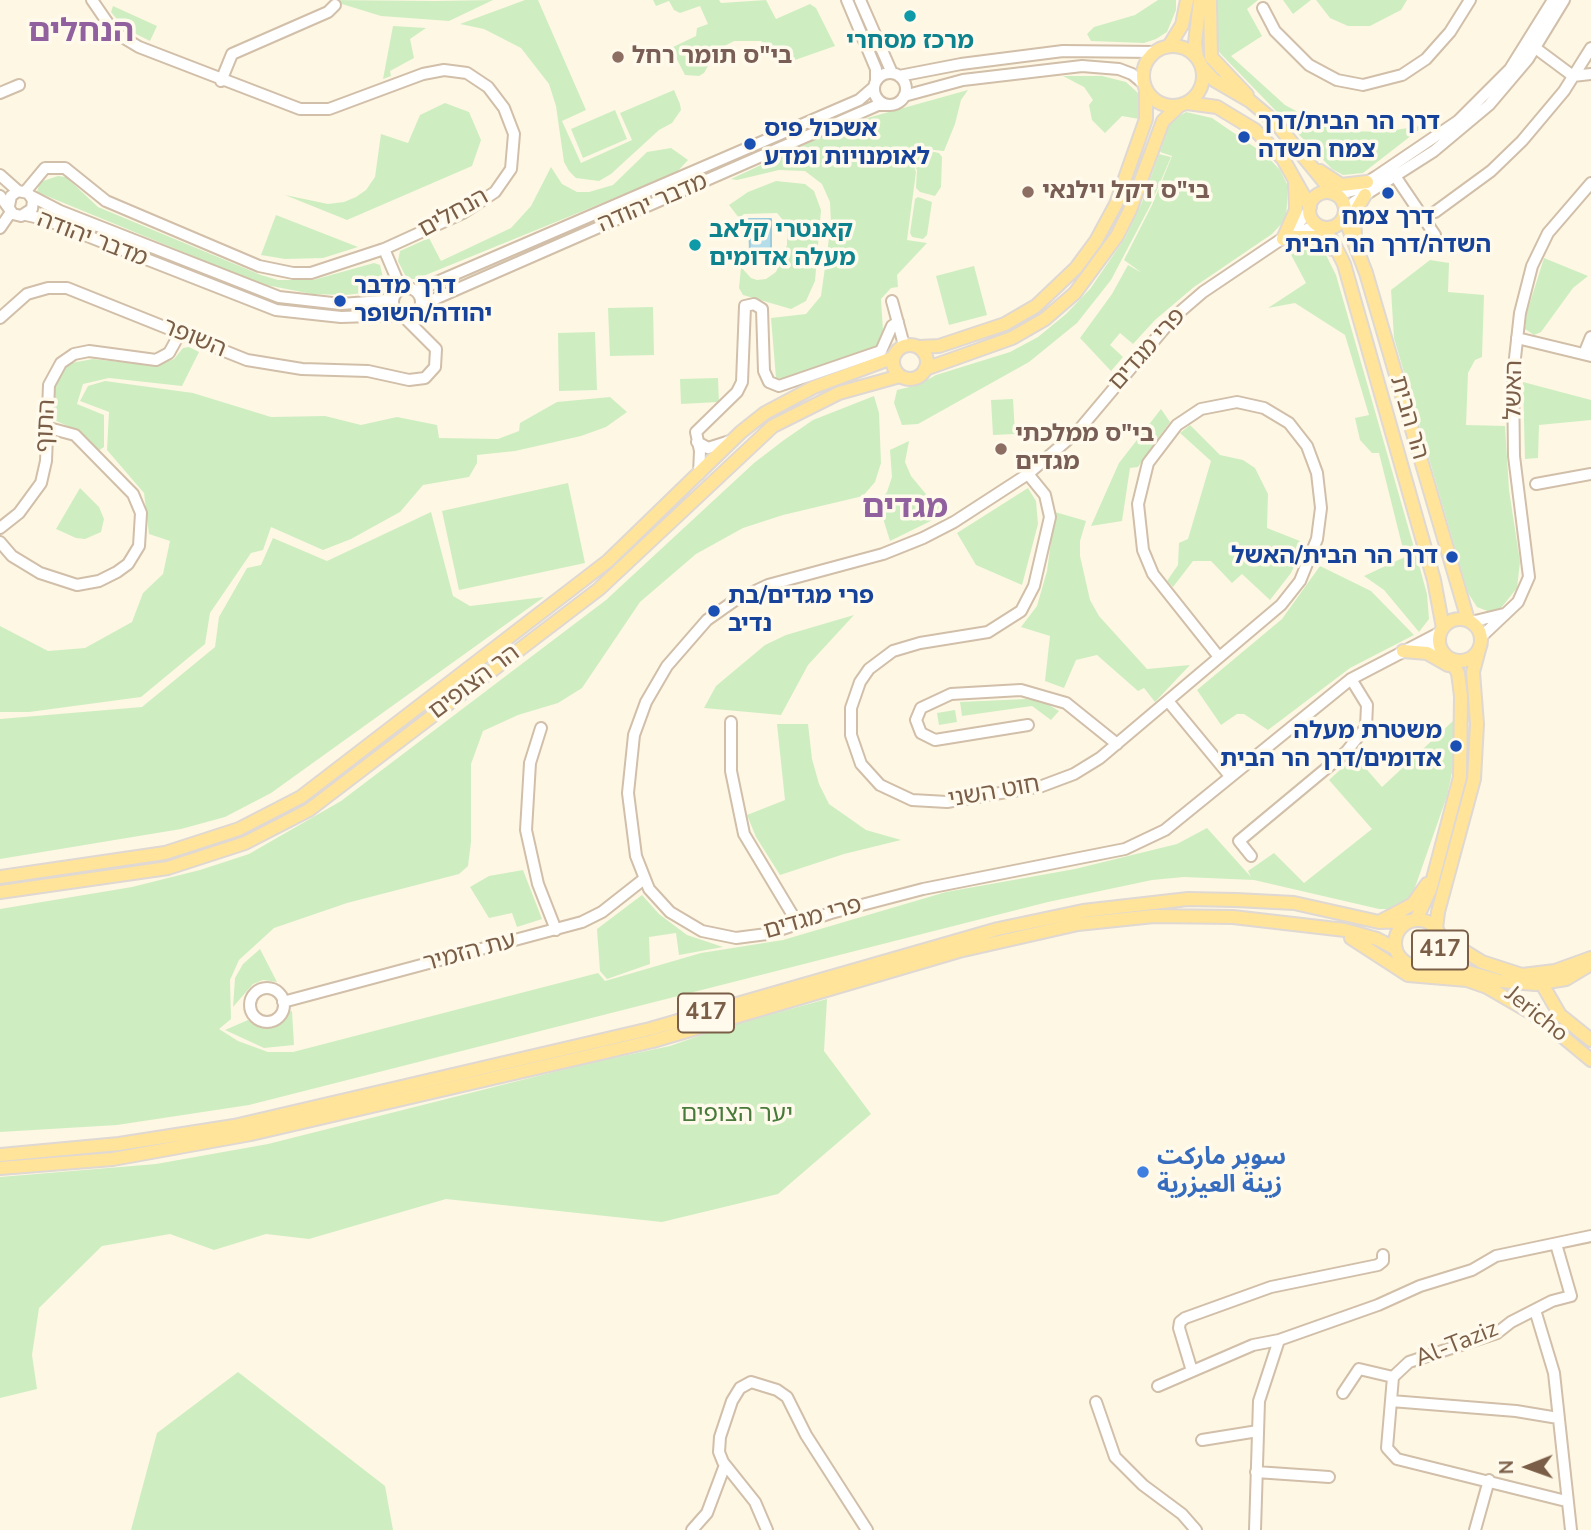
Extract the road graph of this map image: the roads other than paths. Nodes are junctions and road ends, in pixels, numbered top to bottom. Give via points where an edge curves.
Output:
1 (92, 0) edge
2 (847, 0) edge
3 (860, 0) edge
4 (1186, 0) edge
5 (1200, 0) edge
6 (1210, 0) edge
7 (1470, 0) edge
8 (1553, 0) edge
9 (1564, 0) edge
10 (335, 5) dead end
11 (1263, 8) dead end
12 (1532, 45) junction
13 (1169, 46) junction
14 (1591, 48) edge
15 (1155, 52) junction
16 (1200, 62) junction
17 (1591, 74) edge
18 (896, 75) junction
19 (1573, 76) junction
20 (221, 80) junction
21 (875, 84) junction
22 (19, 85) dead end
23 (1145, 87) junction
24 (0, 93) edge
25 (904, 96) junction
26 (1183, 104) junction
27 (888, 105) junction
28 (1267, 115) junction
29 (1307, 159) junction
30 (1291, 170) junction
31 (0, 175) edge
32 (1395, 176) junction
33 (1591, 184) edge
34 (1366, 189) junction
35 (25, 193) junction
36 (1335, 194) junction
37 (0, 196) edge
38 (1309, 208) junction
39 (10, 209) junction
40 (1435, 212) dead end
41 (1344, 214) junction
42 (26, 215) junction
43 (1320, 226) junction
44 (0, 228) edge
45 (1435, 235) dead end
46 (1282, 239) junction
47 (384, 250) junction
48 (1360, 257) junction
49 (1346, 270) junction
50 (416, 291) junction
51 (398, 293) junction
52 (892, 301) dead end
53 (420, 309) junction
54 (401, 315) junction
55 (0, 318) edge
56 (898, 322) junction
57 (180, 334) junction
58 (1591, 337) edge
59 (1517, 338) junction
60 (904, 345) junction
61 (919, 347) junction
62 (1587, 355) edge
63 (892, 358) junction
64 (925, 369) junction
65 (900, 376) junction
66 (403, 379) junction
67 (49, 428) junction
68 (733, 440) junction
69 (697, 442) junction
70 (699, 474) junction
71 (1028, 474) junction
72 (1591, 474) edge
73 (1536, 484) dead end
74 (0, 528) edge
75 (0, 541) edge
76 (1509, 611) junction
77 (1470, 621) junction
78 (1442, 630) junction
79 (1480, 642) junction
80 (1407, 650) junction
81 (1447, 655) junction
82 (1219, 657) junction
83 (1351, 679) junction
84 (1460, 684) junction
85 (1170, 699) junction
86 (731, 722) dead end
87 (1028, 725) dead end
88 (541, 728) dead end
89 (1117, 744) junction
90 (1230, 776) junction
91 (1251, 856) dead end
92 (1436, 869) junction
93 (0, 877) edge
94 (644, 879) junction
95 (0, 892) edge
96 (1413, 921) junction
97 (1379, 922) junction
98 (798, 924) junction
99 (1310, 927) junction
100 (556, 930) junction
101 (1438, 933) junction
102 (1396, 949) junction
103 (1591, 957) edge
104 (1591, 964) edge
105 (1424, 965) junction
106 (1477, 975) junction
107 (1529, 975) junction
108 (1542, 984) junction
109 (284, 1002) dead end
110 (1537, 1016) junction
111 (1591, 1040) edge
112 (1591, 1060) edge
113 (0, 1155) edge
114 (0, 1168) edge
115 (1591, 1236) edge
116 (1556, 1244) junction
117 (1383, 1255) dead end
118 (1535, 1310) junction
119 (1279, 1339) junction
120 (1192, 1371) junction
121 (1393, 1377) junction
122 (1158, 1385) dead end
123 (1343, 1393) dead end
124 (1391, 1401) junction
125 (1096, 1402) dead end
126 (1558, 1418) junction
127 (1258, 1431) junction
128 (1202, 1440) dead end
129 (725, 1465) junction
130 (1256, 1472) junction
131 (1329, 1477) dead end
132 (1489, 1480) junction
133 (1566, 1501) junction
134 (692, 1530) edge
135 (767, 1530) edge
136 (867, 1530) edge
137 (1196, 1530) edge
138 (1255, 1530) edge
139 (1475, 1530) edge
140 (1571, 1530) edge

1 - 20 street, הנחלים via 106,24 128,41
2 - 21 street via 876,69
3 - 18 street
4 - 13 main road via 1182,25
5 - 16 main road via 1195,43
6 - 28 main road via 1211,57
7 - 11 street via 1426,59 1402,75 1363,85 1337,80 1309,65 1275,31
8 - 12 street
9 - 12 street
10 - 20 street via 232,54
12 - 19 street
12 - 32 street via 1489,105 1434,151
12 - 34 street via 1458,121
13 - 15 main road
13 - 16 main road via 1186,49
14 - 19 street
15 - 18 street via 1063,51
15 - 23 main road via 1144,69
16 - 26 main road via 1201,87
16 - 28 main road via 1214,80
17 - 19 street
18 - 21 street via 883,74
18 - 25 street via 905,83
19 - 40 street via 1507,156
20 - 47 street, הנחלים via 311,111 329,109 432,72 455,70 478,78 510,121 514,144 511,169 489,197
21 - 27 street via 878,100
21 - 50 street, מדבר יהודה via 859,100
22 - 24 street
23 - 25 street via 1119,69 1082,66 963,80
23 - 26 main road via 1158,102
23 - 61 main road via 1146,119 1116,204 1076,268 1049,296 1005,324 939,346
25 - 27 street
26 - 30 main road via 1211,104 1233,114 1262,136
26 - 64 main road via 1163,121 1117,236 1075,293 1045,319 1012,338
27 - 53 street, מדבר יהודה via 878,105
28 - 29 main road
29 - 34 main road via 1341,185
29 - 36 main road
30 - 38 main road
30 - 46 main road via 1296,210
31 - 35 street, מדבר יהודה
32 - 34 street
32 - 45 street
33 - 59 street, האשל via 1557,220 1539,250
34 - 36 street
34 - 41 street
34 - 48 main road via 1353,220
35 - 39 street via 11,196
35 - 42 street via 34,205
35 - 47 street, הנחלים via 45,168 65,168 106,201 275,270 311,273
35 - 51 street, מדבר יהודה via 279,297 341,304 382,301
36 - 38 main road via 1318,194
36 - 41 main road via 1343,202
37 - 39 street, מדבר יהודה
38 - 43 main road
38 - 46 street, פרי מגדים
39 - 42 street via 17,216
39 - 44 street
41 - 43 main road via 1334,227
41 - 48 main road, הר הבית
42 - 54 street, מדבר יהודה via 276,310 341,317
43 - 46 street, פרי מגדים
43 - 49 main road, הר הבית via 1337,247
46 - 49 main road via 1310,236 1321,240
46 - 71 street, פרי מגדים via 1186,306 1078,431
47 - 51 street
48 - 77 main road, הר הבית
49 - 78 main road, הר הבית via 1434,580
50 - 51 street
50 - 53 street
51 - 54 street via 393,305
52 - 56 street
53 - 54 street via 410,316
53 - 66 street, השופר via 419,324 439,341 443,363 439,375 428,383
54 - 66 street via 433,345 437,356 430,375
55 - 57 street, השופר via 27,294 59,287
56 - 60 street
56 - 69 street via 891,326 881,351 779,386 769,382 764,371 762,309 754,304 745,306 741,386 698,428
57 - 66 street, השופר via 267,364 368,371
57 - 67 street, התוף via 169,353 156,360 89,351 68,357 51,377
58 - 62 street
59 - 62 street
59 - 76 street, האשל via 1514,456 1529,570 1523,594
60 - 61 main road
60 - 63 main road
61 - 64 main road via 926,356
63 - 65 main road
63 - 68 main road, הר הצופים via 797,395 765,413
64 - 65 main road via 916,378
65 - 95 main road, הר הצופים via 839,393 773,426 599,589 309,810 245,843 194,861 135,874
67 - 74 street, התוף via 40,483 19,513
67 - 75 street via 75,435 133,494 141,513 138,546 128,564 117,572 77,585 40,573 12,556
68 - 69 street via 708,449
68 - 70 main road, הר הצופים
69 - 70 street
70 - 93 main road, הר הצופים via 589,577 301,797 239,829 165,853
71 - 89 street, חוט השני via 1045,495 1050,517 1034,586 1021,611 988,632 893,651 869,669 855,693 850,735 861,764 880,785 912,800 947,802 1058,781 1087,767
71 - 94 street, פרי מגדים via 954,522 907,545 752,592 719,611 694,634 657,683 632,745 630,817
72 - 73 street
76 - 77 street via 1492,619
76 - 79 street, האשל
77 - 78 main road via 1454,620
77 - 79 main road
78 - 80 street, פרי מגדים
78 - 81 main road via 1440,640
79 - 81 main road via 1468,660
79 - 101 main road via 1473,672 1477,724 1474,779 1438,912
80 - 81 street via 1432,646
80 - 83 street, פרי מגדים
80 - 84 main road via 1438,657
81 - 84 main road
82 - 82 street via 1271,615 1300,581 1317,539 1321,508 1314,460 1299,435 1277,414 1237,402 1201,409 1177,425 1147,463 1138,504 1143,550 1153,574
82 - 85 street, חוט השני
83 - 90 street, פרי מגדים
83 - 91 street via 1367,705 1366,727 1346,752 1239,841
84 - 92 main road via 1460,777
85 - 89 street, חוט השני
85 - 90 street
86 - 98 street via 734,791 744,834
87 - 89 street via 935,740 921,733 916,720 921,708 951,694 1021,690 1066,703
88 - 100 street via 530,763 526,830 538,884
90 - 98 street, פרי מגדים via 1165,830 1125,849 923,889
92 - 96 main road via 1427,899
92 - 97 main road via 1413,904
94 - 98 street, פרי מגדים via 670,912 702,931 736,938
94 - 100 street, עת הזמיר via 602,912
96 - 97 main road, 417
96 - 101 main road, 417 via 1427,922
96 - 102 main road, 417 via 1400,929
97 - 113 main road, 417 via 1294,903 1236,900 1165,901 1071,913 998,929 650,1029 234,1126 119,1144
99 - 102 main road, 417 via 1357,934
99 - 110 main road via 1354,939 1408,975 1467,980
99 - 114 main road, 417 via 1183,915 1077,924 959,951 653,1041 251,1134 125,1157
100 - 109 street, עת הזמיר
101 - 105 main road, 417 via 1436,957
101 - 107 main road via 1494,967
102 - 105 main road, 417 via 1404,961
103 - 107 main road
104 - 108 main road via 1566,979
105 - 106 main road
106 - 108 main road
106 - 110 main road, Jericho via 1510,993
107 - 108 main road, Jericho
108 - 111 main road, Jericho via 1560,1015
110 - 112 main road, Jericho
115 - 116 street
116 - 118 street, Al-Taziz via 1571,1296
116 - 119 street via 1496,1256 1472,1270
117 - 120 street via 1378,1265 1271,1287 1185,1318 1179,1328
118 - 121 street, Al-Taziz via 1497,1333 1409,1362
118 - 126 street via 1554,1373
119 - 120 street
119 - 127 street via 1259,1401
120 - 122 street
121 - 123 street via 1359,1369
121 - 124 street, Al-Taziz
124 - 126 street
124 - 132 street, Al-Taziz via 1387,1448 1397,1459
125 - 137 street via 1115,1457
126 - 133 street
127 - 128 street
127 - 130 street
129 - 134 street via 707,1513
129 - 135 street via 755,1502
129 - 136 street via 719,1452 720,1437 740,1388 751,1382 777,1390 787,1397
130 - 131 street
130 - 138 street
132 - 133 street, Al-Taziz
132 - 139 street
133 - 140 street

